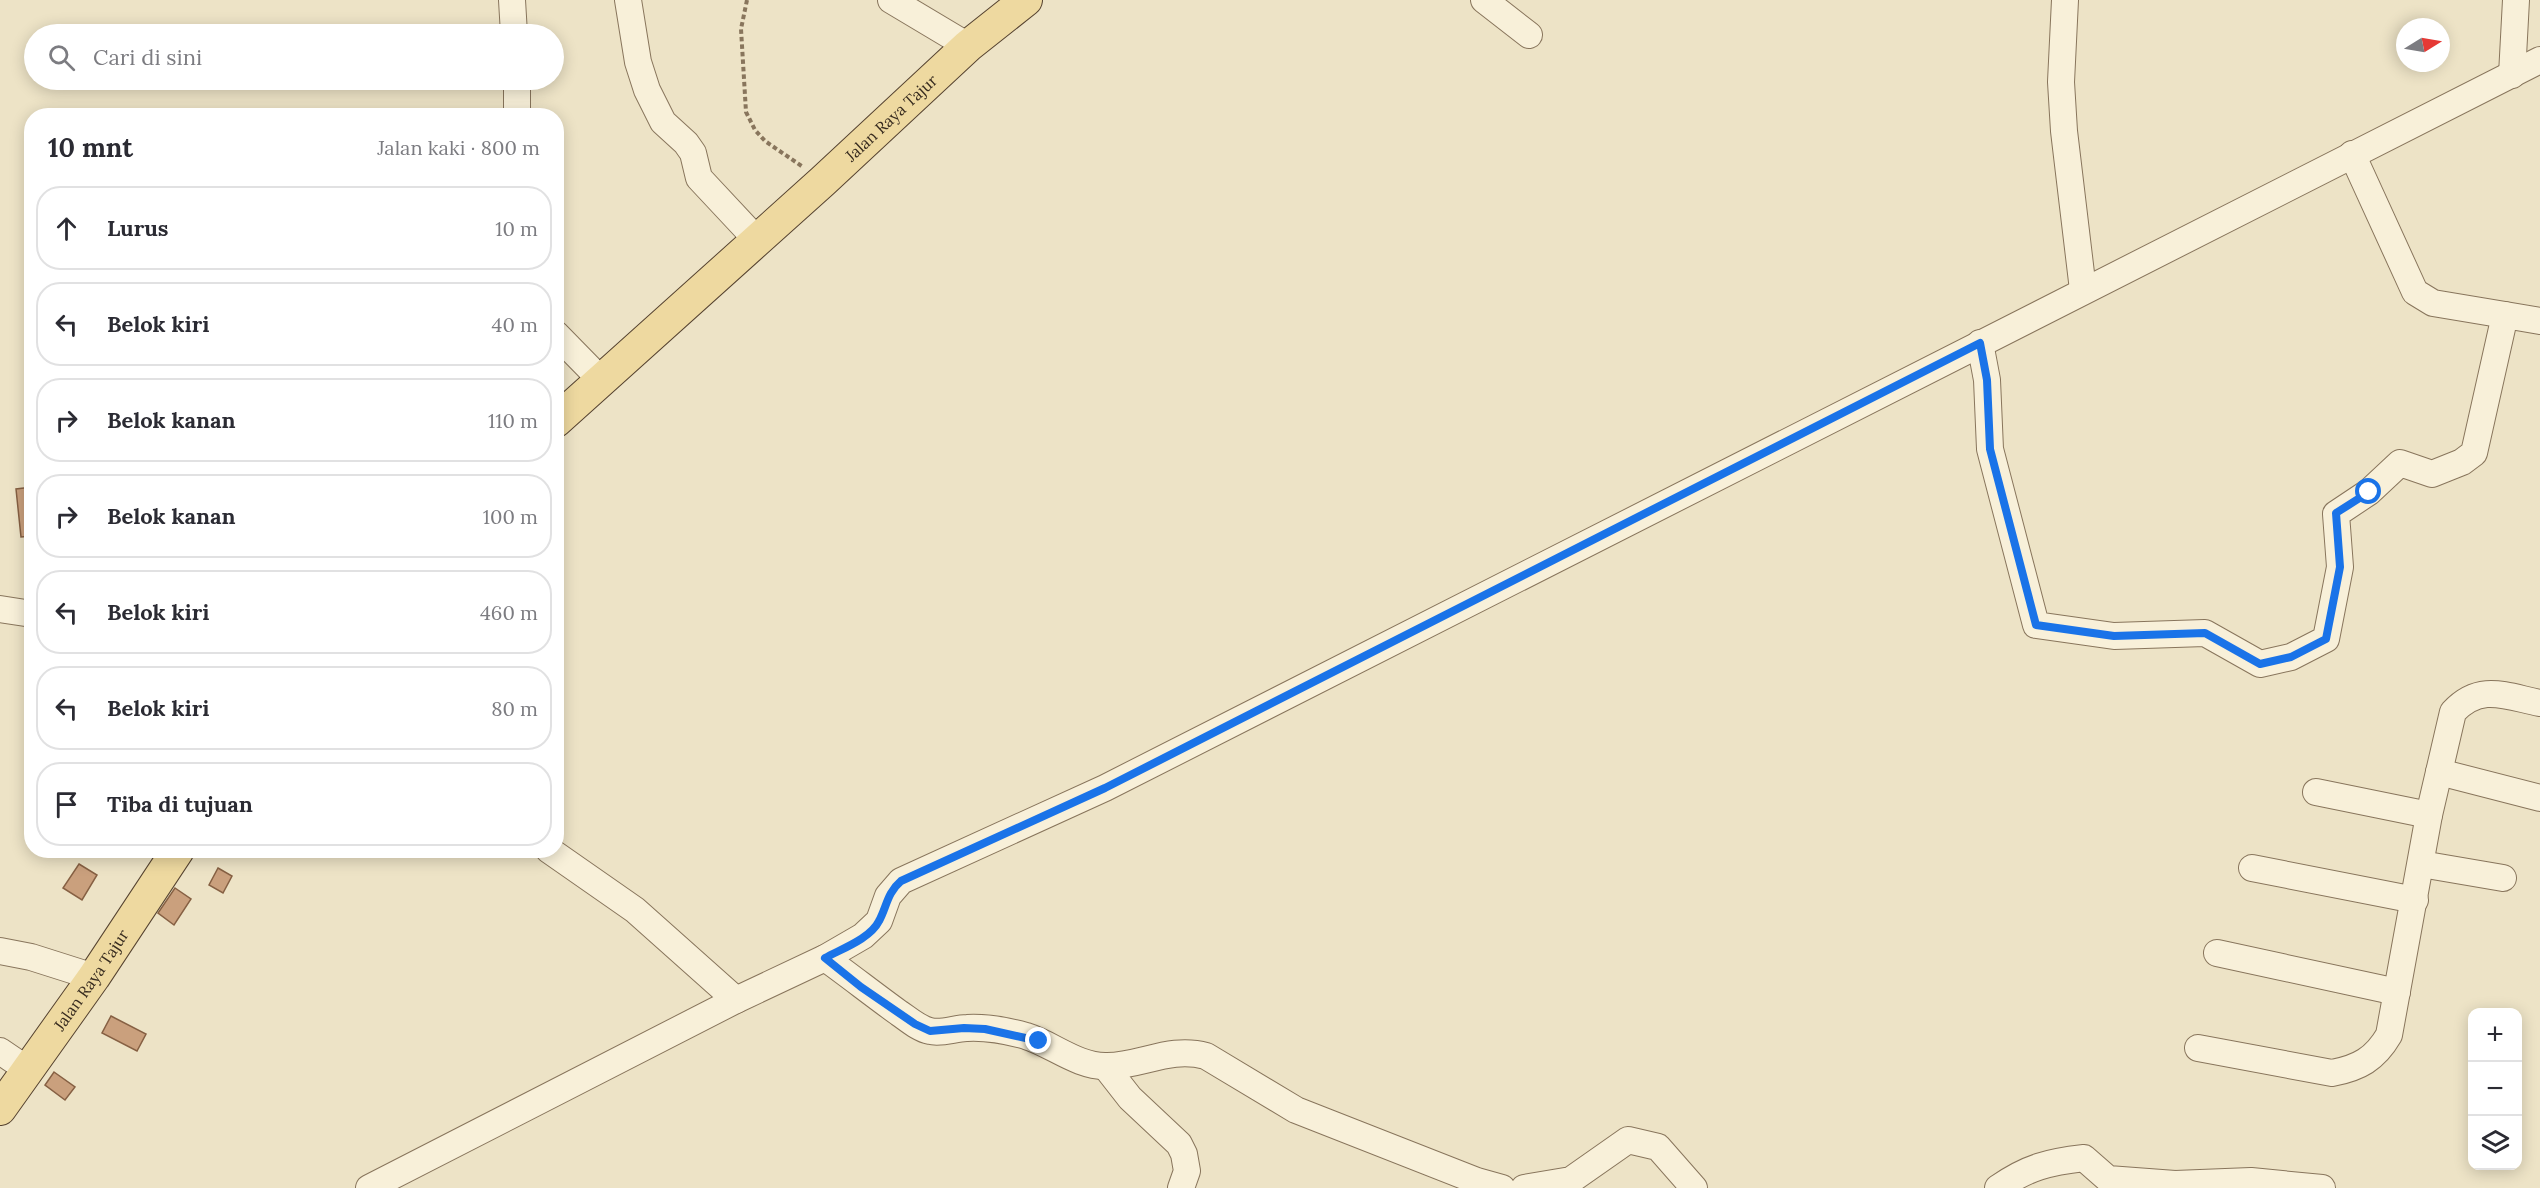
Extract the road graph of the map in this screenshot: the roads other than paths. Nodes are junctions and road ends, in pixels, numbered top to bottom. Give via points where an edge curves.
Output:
1 (512, 0) edge
2 (628, 0) edge
3 (891, 0) edge
4 (1026, 0) edge
5 (1484, 0) edge
6 (2065, 0) edge
7 (2516, 0) edge
8 (513, 24) edge
9 (1529, 36) dead end
10 (968, 46) junction
11 (2540, 60) edge
12 (2512, 75) junction
13 (517, 90) edge
14 (517, 108) edge
15 (2352, 154) junction
16 (758, 240) junction
17 (2083, 290) junction
18 (2505, 315) junction
19 (2540, 321) edge
20 (564, 342) edge
21 (1980, 343) junction
22 (603, 382) junction
23 (564, 414) edge
24 (0, 609) edge
25 (24, 613) edge
26 (2540, 703) edge
27 (2439, 772) junction
28 (2316, 792) dead end
29 (2540, 798) edge
30 (2429, 815) junction
31 (173, 858) edge
32 (560, 858) edge
33 (2421, 864) junction
34 (2252, 868) dead end
35 (2503, 878) dead end
36 (2415, 900) junction
37 (0, 951) edge
38 (2217, 953) dead end
39 (825, 958) junction
40 (94, 977) junction
41 (2397, 992) junction
42 (736, 1000) junction
43 (2198, 1048) dead end
44 (0, 1051) edge
45 (1105, 1066) junction
46 (28, 1071) junction
47 (0, 1109) edge
48 (369, 1188) edge
49 (1181, 1188) edge
50 (1502, 1188) edge
51 (1524, 1188) edge
52 (1694, 1188) edge
53 (1998, 1188) edge
54 (2308, 1188) edge

1 - 8 street
2 - 16 street via 638,62 663,122 693,153 699,177
3 - 10 street
4 - 10 main road, Jalan Raya Tajur
5 - 9 street
6 - 17 street via 2061,82
7 - 12 street
10 - 16 main road, Jalan Raya Tajur
11 - 12 street
12 - 15 street
13 - 14 street
15 - 17 street
15 - 18 street via 2415,292 2433,303
16 - 22 main road, Jalan Raya Tajur
17 - 21 street
18 - 19 street
18 - 21 street via 2474,453 2432,474 2400,463 2369,492 2336,513 2340,567 2326,639 2291,657 2260,664 2205,633 2114,636 2036,625 1990,449 1987,380
20 - 22 street
21 - 39 street via 1105,788 901,881 888,896 871,931
22 - 23 main road, Jalan Raya Tajur
24 - 25 street
26 - 27 street via 2491,693 2464,700 2453,712
27 - 29 street
27 - 30 street
28 - 30 street
30 - 33 street
31 - 40 main road, Jalan Raya Tajur
32 - 42 street via 635,910
33 - 35 street
33 - 36 street
34 - 36 street
36 - 41 street
37 - 40 street
38 - 41 street
39 - 42 street
39 - 45 street via 861,987 930,1031 972,1028 1022,1035 1086,1063
40 - 46 main road, Jalan Raya Tajur
41 - 43 street via 2389,1035 2367,1062 2352,1069 2332,1073
42 - 48 street
44 - 46 street
45 - 49 street via 1130,1098 1179,1144 1186,1170
45 - 50 street via 1163,1054 1190,1052 1206,1056 1296,1110
46 - 47 main road, Jalan Raya Tajur
51 - 52 street via 1571,1180 1628,1140 1658,1147
53 - 54 street via 2038,1165 2084,1158 2108,1179 2175,1184 2251,1181

